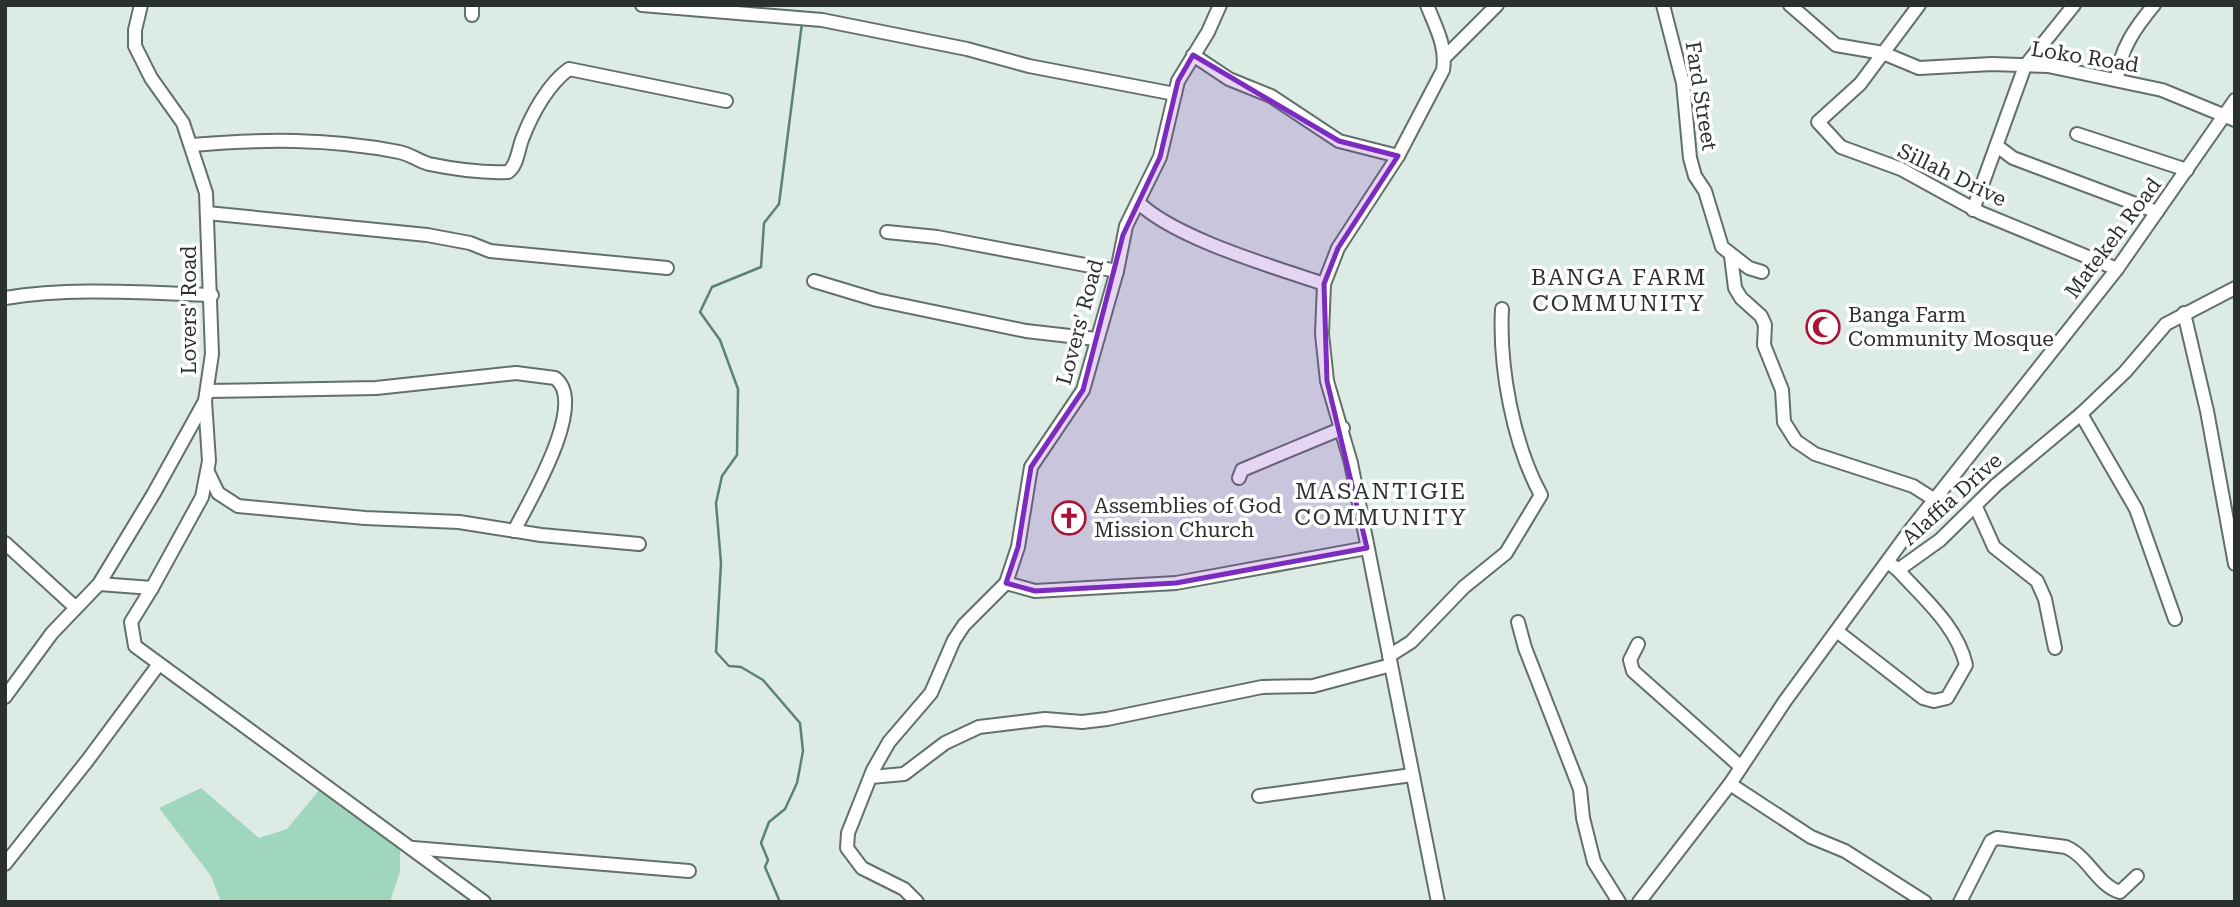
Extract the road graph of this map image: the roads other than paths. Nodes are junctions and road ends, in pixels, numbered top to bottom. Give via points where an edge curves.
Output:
1 (141, 5) edge
2 (642, 5) edge
3 (1427, 5) edge
4 (1497, 5) edge
5 (1663, 5) edge
6 (1790, 5) edge
7 (1919, 5) edge
8 (2074, 5) edge
9 (2154, 5) edge
10 (1217, 6) edge
11 (1883, 53) junction
12 (1194, 55) junction
13 (1445, 57) junction
14 (2025, 66) junction
15 (2117, 79) junction
16 (1175, 94) junction
17 (2235, 100) edge
18 (726, 101) dead end
19 (2229, 118) edge
20 (2077, 134) dead end
21 (192, 145) junction
22 (1997, 146) junction
23 (1398, 156) junction
24 (2187, 170) junction
25 (1138, 202) junction
26 (1973, 209) junction
27 (2157, 212) junction
28 (207, 213) junction
29 (887, 232) dead end
30 (1731, 256) junction
31 (667, 268) dead end
32 (2117, 269) junction
33 (1117, 271) junction
34 (1762, 272) dead end
35 (814, 281) dead end
36 (1324, 284) junction
37 (2235, 288) edge
38 (212, 295) junction
39 (5, 298) edge
40 (1502, 309) dead end
41 (2184, 313) junction
42 (1096, 339) junction
43 (206, 396) junction
44 (2081, 414) junction
45 (1343, 428) junction
46 (208, 472) junction
47 (1239, 478) dead end
48 (1935, 500) junction
49 (1976, 508) junction
50 (2231, 514) edge
51 (514, 531) junction
52 (5, 543) edge
53 (639, 544) dead end
54 (1367, 548) junction
55 (1888, 562) junction
56 (2235, 564) edge
57 (1898, 570) junction
58 (1006, 583) junction
59 (99, 584) junction
60 (152, 588) junction
61 (75, 607) junction
62 (2175, 619) dead end
63 (1518, 622) dead end
64 (1838, 632) junction
65 (1637, 644) dead end
66 (2055, 648) dead end
67 (1390, 661) junction
68 (159, 664) junction
69 (5, 697) edge
70 (1741, 767) junction
71 (1412, 775) junction
72 (871, 777) junction
73 (1730, 784) junction
74 (1259, 796) dead end
75 (412, 848) junction
76 (5, 864) edge
77 (689, 871) dead end
78 (2137, 876) dead end
79 (484, 902) edge
80 (917, 902) edge
81 (1438, 902) edge
82 (1619, 902) edge
83 (1640, 902) edge
84 (1925, 902) edge
85 (1960, 902) edge

1 - 21 street, Lovers' Road via 135,46 146,71 183,122
2 - 16 street via 822,20
3 - 13 street
4 - 13 street
5 - 30 street, Fard Street via 1683,83 1690,158 1722,247
6 - 11 street, Loko Road via 1836,45
7 - 11 street
8 - 14 street
9 - 15 street via 2119,58
10 - 12 street, Lovers' Road
11 - 14 street, Loko Road via 1919,68
11 - 26 street, Sillah Drive via 1860,84 1818,122 1841,147 1901,169
12 - 16 street, Lovers' Road
12 - 23 street via 1229,79 1271,96 1339,141
13 - 23 street via 1443,70
14 - 15 street, Loko Road
14 - 22 street
15 - 19 street, Loko Road via 2162,90
16 - 25 street, Lovers' Road via 1160,157
17 - 19 street, Matekeh Road
18 - 21 street via 569,69 540,104 508,172 430,164 402,152 324,141
19 - 24 street, Matekeh Road
20 - 24 street
21 - 28 street, Lovers' Road via 206,192
22 - 26 street
22 - 27 street via 2013,158
23 - 36 street via 1338,248
24 - 27 street, Matekeh Road
25 - 33 street, Lovers' Road via 1123,235
25 - 36 street via 1186,233
26 - 32 street, Sillah Drive
27 - 32 street, Matekeh Road
28 - 31 street via 426,235 491,251
28 - 38 street, Lovers' Road
29 - 33 street
30 - 34 street
30 - 48 street via 1735,288 1765,325 1764,345 1782,390 1784,422 1796,441 1815,454 1913,486
32 - 48 street, Matekeh Road
33 - 42 street, Lovers' Road
35 - 42 street via 877,300 1027,331
36 - 45 street via 1326,381
37 - 41 street, Alaffia Drive
38 - 39 street via 81,291
38 - 43 street, Lovers' Road via 212,355
40 - 67 street via 1508,390 1526,464 1541,495 1506,553 1464,586
41 - 44 street, Alaffia Drive via 2165,324 2125,372
41 - 50 street
42 - 58 street, Lovers' Road via 1079,400 1031,467 1018,547
43 - 46 street
43 - 51 street via 376,388 516,373 555,378 563,387 564,401 556,446
43 - 59 street, Lovers' Road
44 - 49 street, Alaffia Drive via 2004,478
44 - 62 street via 2136,509
45 - 47 street via 1242,470
45 - 54 street
46 - 51 street via 218,493 238,506 459,522
46 - 60 street via 198,506
48 - 55 street, Matekeh Road
49 - 57 street, Alaffia Drive
49 - 66 street via 1993,547 2037,581
50 - 56 street
51 - 53 street
52 - 61 street
54 - 58 street via 1176,583 1035,591
54 - 67 street
55 - 57 street, Alaffia Drive
55 - 64 street, Alaffia Drive
57 - 64 street via 1953,631 1962,649 1966,665 1947,698 1923,698
58 - 72 street, Lovers' Road via 964,625 931,693 889,742
59 - 60 street
59 - 61 street, Lovers' Road
60 - 68 street via 130,629 135,646
61 - 69 street, Lovers' Road
63 - 82 street via 1580,789 1594,862
64 - 70 street, Alaffia Drive via 1784,701
65 - 70 street via 1630,660 1633,671
67 - 71 street
67 - 72 street via 1312,686 1262,687 1107,719 1045,719 979,727 945,743 904,774
68 - 75 street
68 - 76 street
70 - 73 street, Alaffia Drive
71 - 74 street
71 - 81 street
72 - 80 street, Lovers' Road via 851,824 847,848 862,868 904,889
73 - 83 street, Alaffia Drive
73 - 84 street
75 - 77 street
75 - 79 street
78 - 85 street via 2120,892 2104,884 2066,847 1997,838 1991,841

